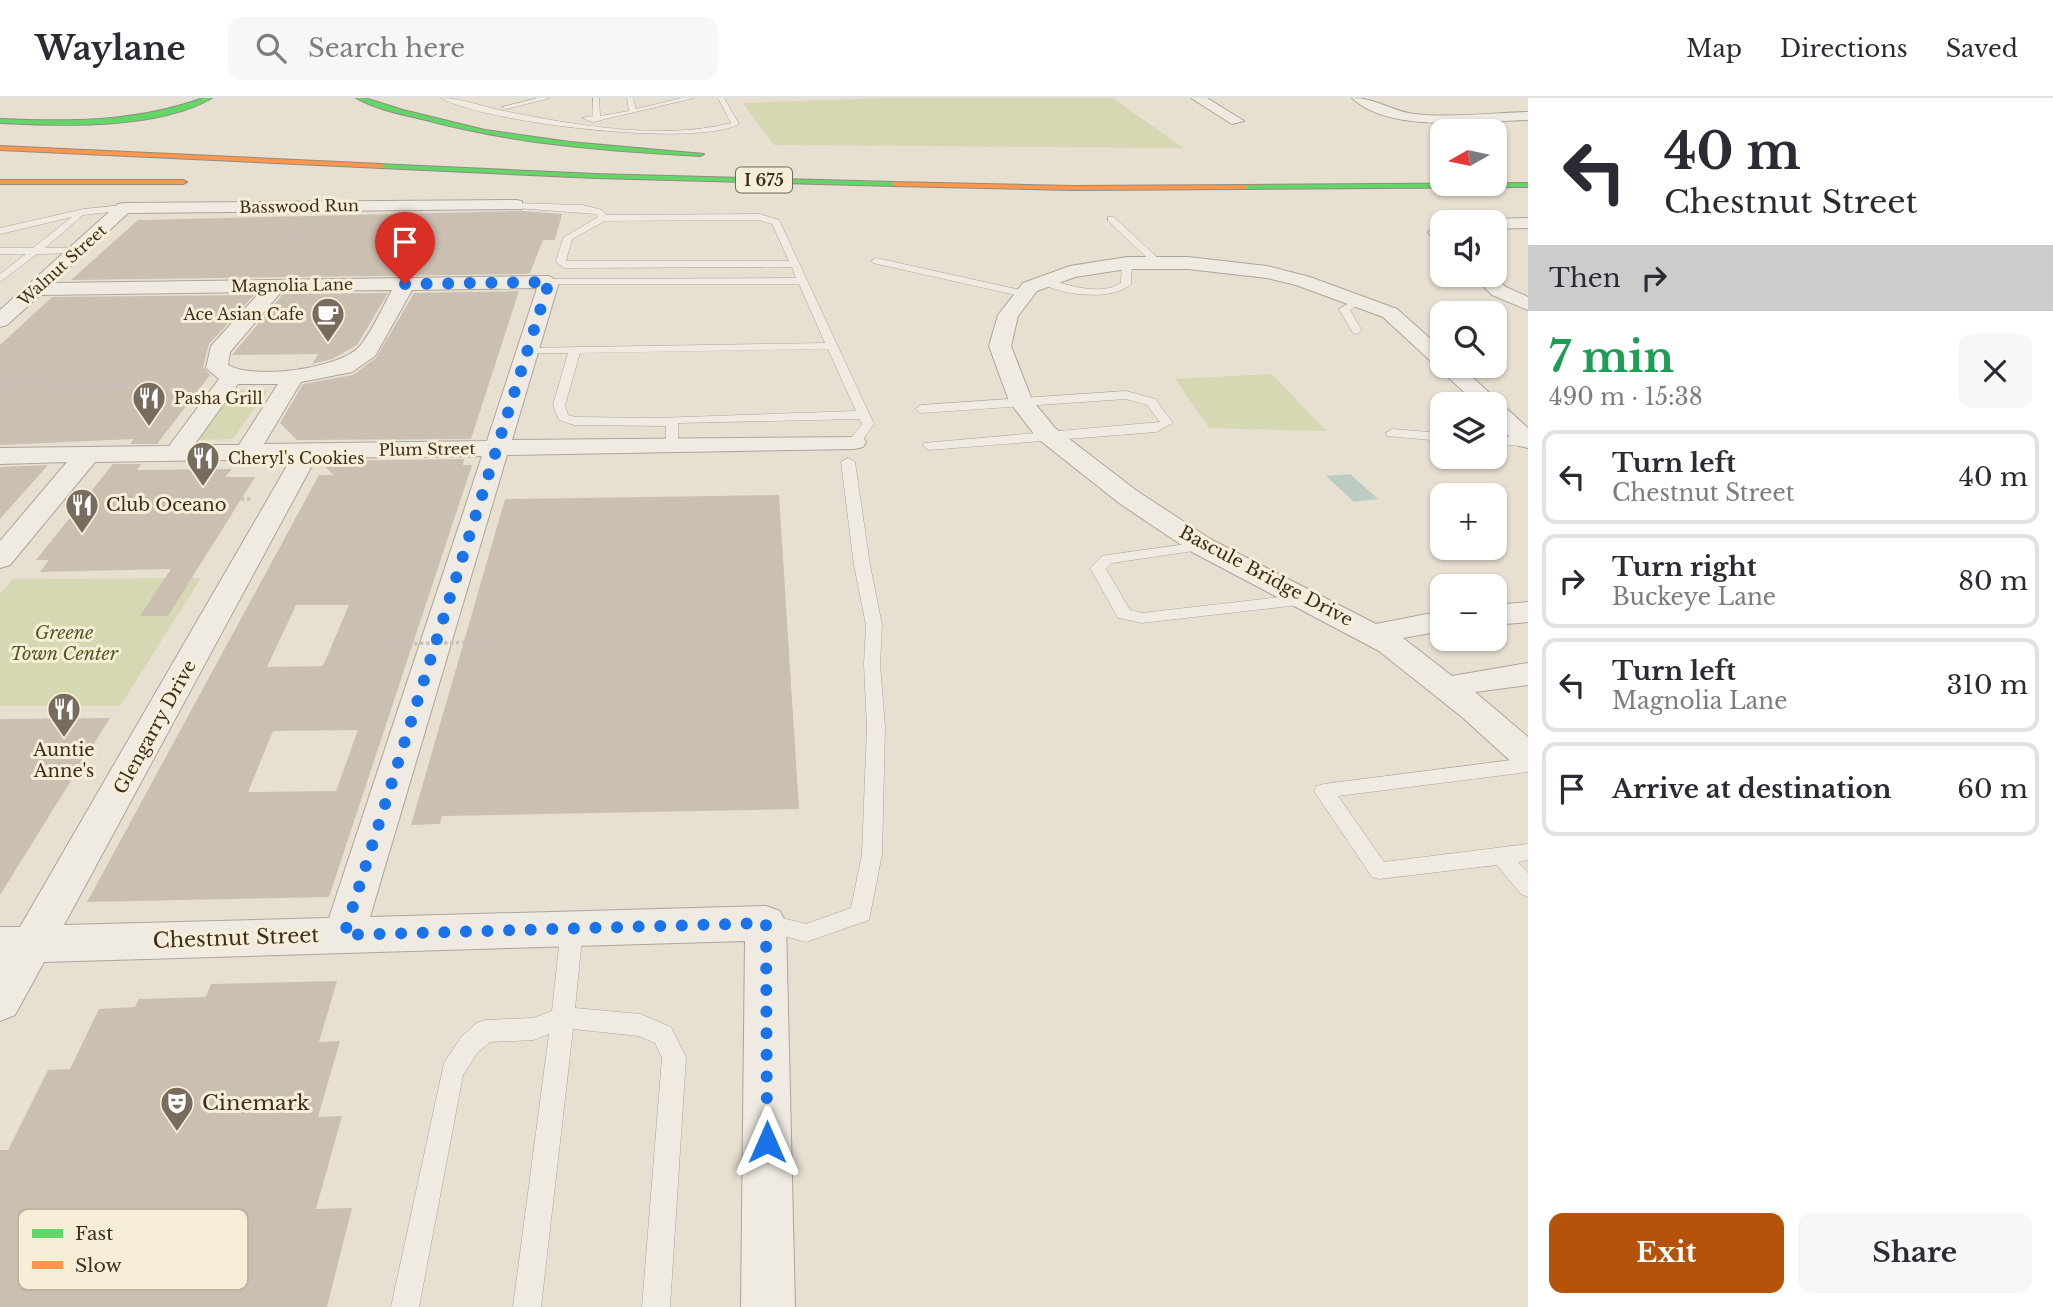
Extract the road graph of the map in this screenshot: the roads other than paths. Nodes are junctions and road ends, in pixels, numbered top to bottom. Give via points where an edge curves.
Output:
1 (209, 98) edge
2 (359, 98) edge
3 (476, 98) edge
4 (547, 98) edge
5 (596, 98) edge
6 (630, 98) edge
7 (691, 98) edge
8 (721, 98) edge
9 (1198, 98) edge
10 (1359, 98) edge
11 (444, 100) edge
12 (506, 107) junction
13 (634, 112) junction
14 (1528, 116) edge
15 (597, 119) junction
16 (0, 121) edge
17 (1237, 121) dead end
18 (574, 125) junction
19 (0, 129) edge
20 (130, 137) dead end
21 (0, 148) edge
22 (514, 154) dead end
23 (347, 181) dead end
24 (0, 182) edge
25 (1528, 185) edge
26 (1073, 188) junction
27 (0, 189) edge
28 (516, 205) joint
29 (124, 208) junction
30 (84, 212) junction
31 (603, 218) junction
32 (1111, 219) dead end
33 (1528, 223) edge
34 (1507, 224) edge
35 (0, 231) edge
36 (0, 251) edge
37 (35, 251) junction
38 (77, 251) junction
39 (876, 261) dead end
40 (1158, 263) junction
41 (795, 264) junction
42 (596, 266) junction
43 (0, 279) edge
44 (803, 281) junction
45 (549, 282) junction
46 (591, 282) junction
47 (405, 284) junction
48 (277, 285) junction
49 (1495, 287) edge
50 (1034, 288) junction
51 (35, 289) junction
52 (1358, 302) junction
53 (1528, 304) edge
54 (0, 321) edge
55 (1357, 331) dead end
56 (832, 346) junction
57 (575, 349) junction
58 (528, 350) junction
59 (1430, 350) edge
60 (293, 377) junction
61 (1461, 378) edge
62 (229, 380) junction
63 (1476, 392) edge
64 (1022, 403) junction
65 (921, 410) dead end
66 (863, 415) junction
67 (662, 420) junction
68 (1507, 422) edge
69 (1392, 433) dead end
70 (1430, 436) edge
71 (1050, 437) junction
72 (1507, 441) edge
73 (1528, 442) edge
74 (671, 445) junction
75 (929, 446) dead end
76 (497, 447) junction
77 (308, 451) junction
78 (247, 452) junction
79 (851, 452) junction
80 (176, 453) junction
81 (88, 454) junction
82 (0, 456) edge
83 (1202, 546) junction
84 (0, 559) edge
85 (1307, 599) junction
86 (1528, 612) edge
87 (1507, 614) edge
88 (1430, 623) edge
89 (1375, 634) junction
90 (1528, 674) edge
91 (1447, 688) junction
92 (1528, 757) edge
93 (1528, 765) edge
94 (1528, 852) edge
95 (1502, 856) junction
96 (1528, 888) edge
97 (766, 923) junction
98 (572, 928) junction
99 (344, 935) junction
100 (17, 944) edge
101 (0, 1001) edge
102 (563, 1017) junction
103 (405, 1307) edge
104 (527, 1307) edge
105 (656, 1307) edge
106 (768, 1307) edge

1 - 16 highway via 120,120
2 - 22 highway via 410,117 482,135 710,157
3 - 12 lane
4 - 12 lane
5 - 15 lane
6 - 13 lane
7 - 13 lane
8 - 18 lane via 735,124 708,132
9 - 17 street
10 - 14 street via 1406,117
11 - 18 lane via 471,113
12 - 15 lane
13 - 15 lane
15 - 18 lane
19 - 20 highway
21 - 26 highway, I 675 via 595,176
23 - 26 highway
24 - 27 highway via 200,182
25 - 26 highway, I 675
28 - 29 street, Basswood Run
28 - 31 lane via 582,208
29 - 30 lane
29 - 38 street, Walnut Street
30 - 35 lane
30 - 37 lane
31 - 41 lane via 769,218 776,222
31 - 42 lane via 568,238 561,262
32 - 40 lane
33 - 34 street
36 - 37 lane
37 - 38 lane
37 - 43 lane
38 - 51 street, Walnut Street
39 - 50 lane
40 - 50 street via 1070,271
40 - 52 street via 1267,272
41 - 42 lane
41 - 44 lane
42 - 46 lane
44 - 46 lane
44 - 56 lane
45 - 46 lane
45 - 47 street, Magnolia Lane
45 - 58 street
47 - 48 street, Magnolia Lane
47 - 60 street via 367,351 344,367
48 - 51 street, Magnolia Lane
48 - 62 street via 219,351 217,368
49 - 53 street
50 - 64 street, Bascule Bridge Drive via 1008,315 1000,346
51 - 54 street, Walnut Street
52 - 55 lane via 1343,309
52 - 59 street via 1390,313
56 - 57 lane
56 - 66 lane
57 - 58 lane
57 - 67 lane via 559,405 563,417 574,421
58 - 76 street
60 - 62 street
60 - 78 street
61 - 63 street
62 - 80 street
64 - 65 lane
64 - 71 street, Bascule Bridge Drive
64 - 71 lane via 1133,396 1151,402 1167,423 1156,428
66 - 67 lane
66 - 79 lane via 868,425
67 - 74 lane via 672,422
68 - 73 street
69 - 70 lane
71 - 75 lane
71 - 83 street, Bascule Bridge Drive
72 - 73 lane
74 - 76 street, Plum Street
74 - 79 street, Plum Street
76 - 77 street, Plum Street
76 - 99 street
77 - 78 street, Plum Street
77 - 100 street, Glengarry Drive
78 - 80 street, Plum Street
79 - 97 lane via 862,565 874,625 872,854 861,914 806,933
80 - 81 street, Plum Street
81 - 82 street, Plum Street
81 - 84 street
83 - 85 street, Bascule Bridge Drive
83 - 85 lane via 1107,559 1098,568 1124,614 1142,618
85 - 89 street, Bascule Bridge Drive
86 - 87 street
88 - 89 street
89 - 91 street, Bascule Bridge Drive
90 - 91 street
91 - 92 street, Bascule Bridge Drive
93 - 95 lane via 1324,791 1380,871
94 - 95 lane
95 - 96 lane
97 - 98 street, Chestnut Street
97 - 106 street
98 - 99 street, Chestnut Street
98 - 102 lane
99 - 100 street, Chestnut Street
100 - 101 street, Glengarry Drive
102 - 103 lane via 534,1029 485,1031 468,1045 452,1071
102 - 104 lane
102 - 105 lane via 640,1025 663,1035 674,1057

